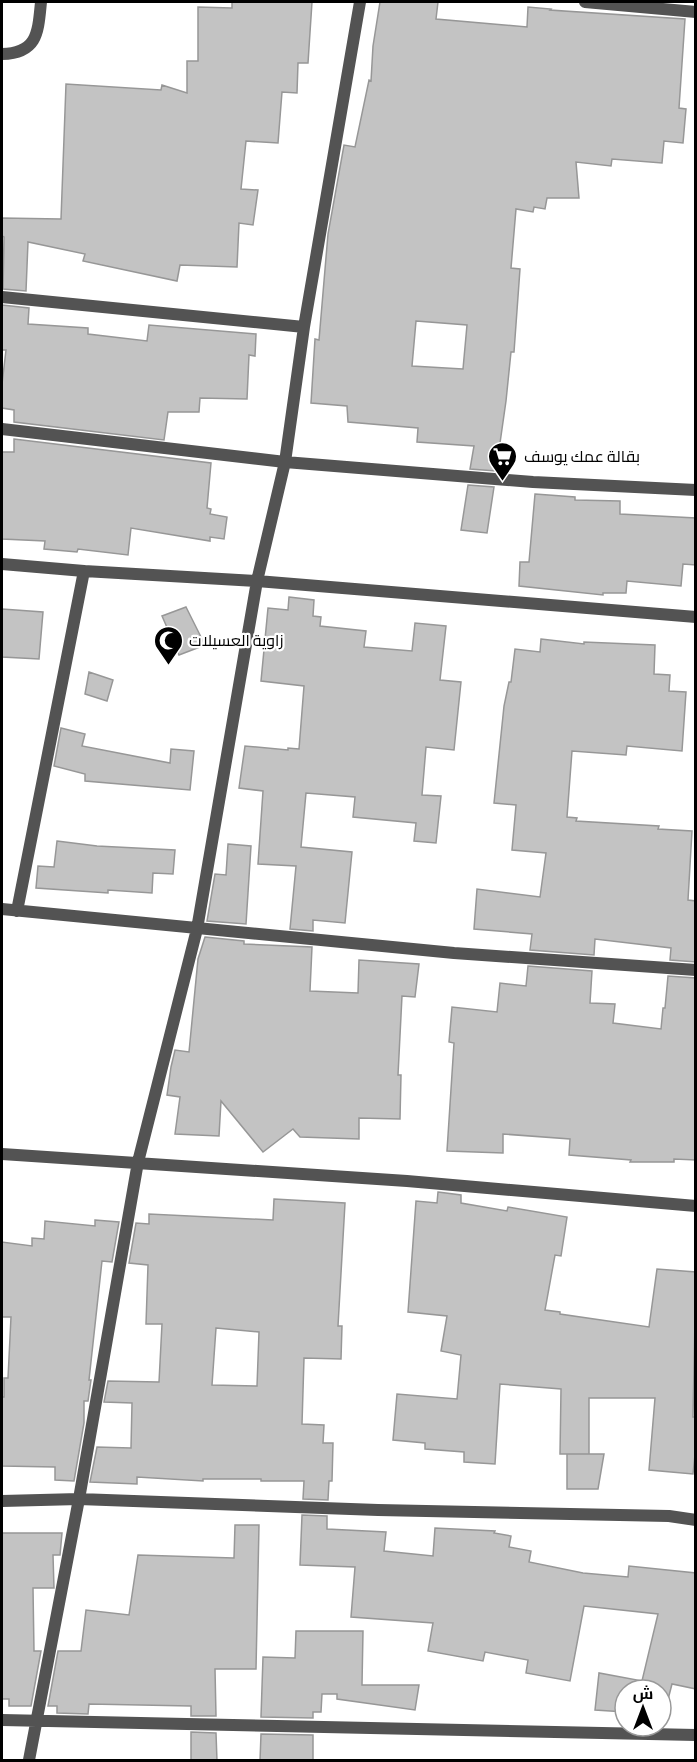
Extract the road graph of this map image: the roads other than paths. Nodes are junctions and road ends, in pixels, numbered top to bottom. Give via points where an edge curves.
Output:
1 (41, 2) edge
2 (360, 2) edge
3 (585, 2) edge
4 (696, 12) edge
5 (2, 54) edge
6 (2, 297) edge
7 (304, 327) junction
8 (2, 429) edge
9 (285, 462) junction
10 (696, 490) edge
11 (2, 564) edge
12 (84, 571) junction
13 (257, 581) junction
14 (696, 616) edge
15 (2, 909) edge
16 (17, 910) junction
17 (197, 929) junction
18 (696, 970) edge
19 (2, 1154) edge
20 (138, 1162) junction
21 (696, 1206) edge
22 (79, 1498) junction
23 (2, 1501) edge
24 (696, 1520) edge
25 (2, 1720) edge
26 (36, 1720) junction
27 (696, 1735) edge
28 (28, 1761) edge

1 - 5 street via 38,34 27,48
2 - 7 street
3 - 4 street
6 - 7 street
7 - 9 street
8 - 9 street
9 - 10 street via 533,482
9 - 13 street
11 - 12 street
12 - 13 street
12 - 16 street
13 - 14 street
13 - 17 street
15 - 16 street
16 - 17 street
17 - 18 street
17 - 20 street
19 - 20 street
20 - 21 street
20 - 22 street
22 - 23 street
22 - 24 street via 669,1516
22 - 26 street
25 - 26 street
26 - 27 street
26 - 28 street

